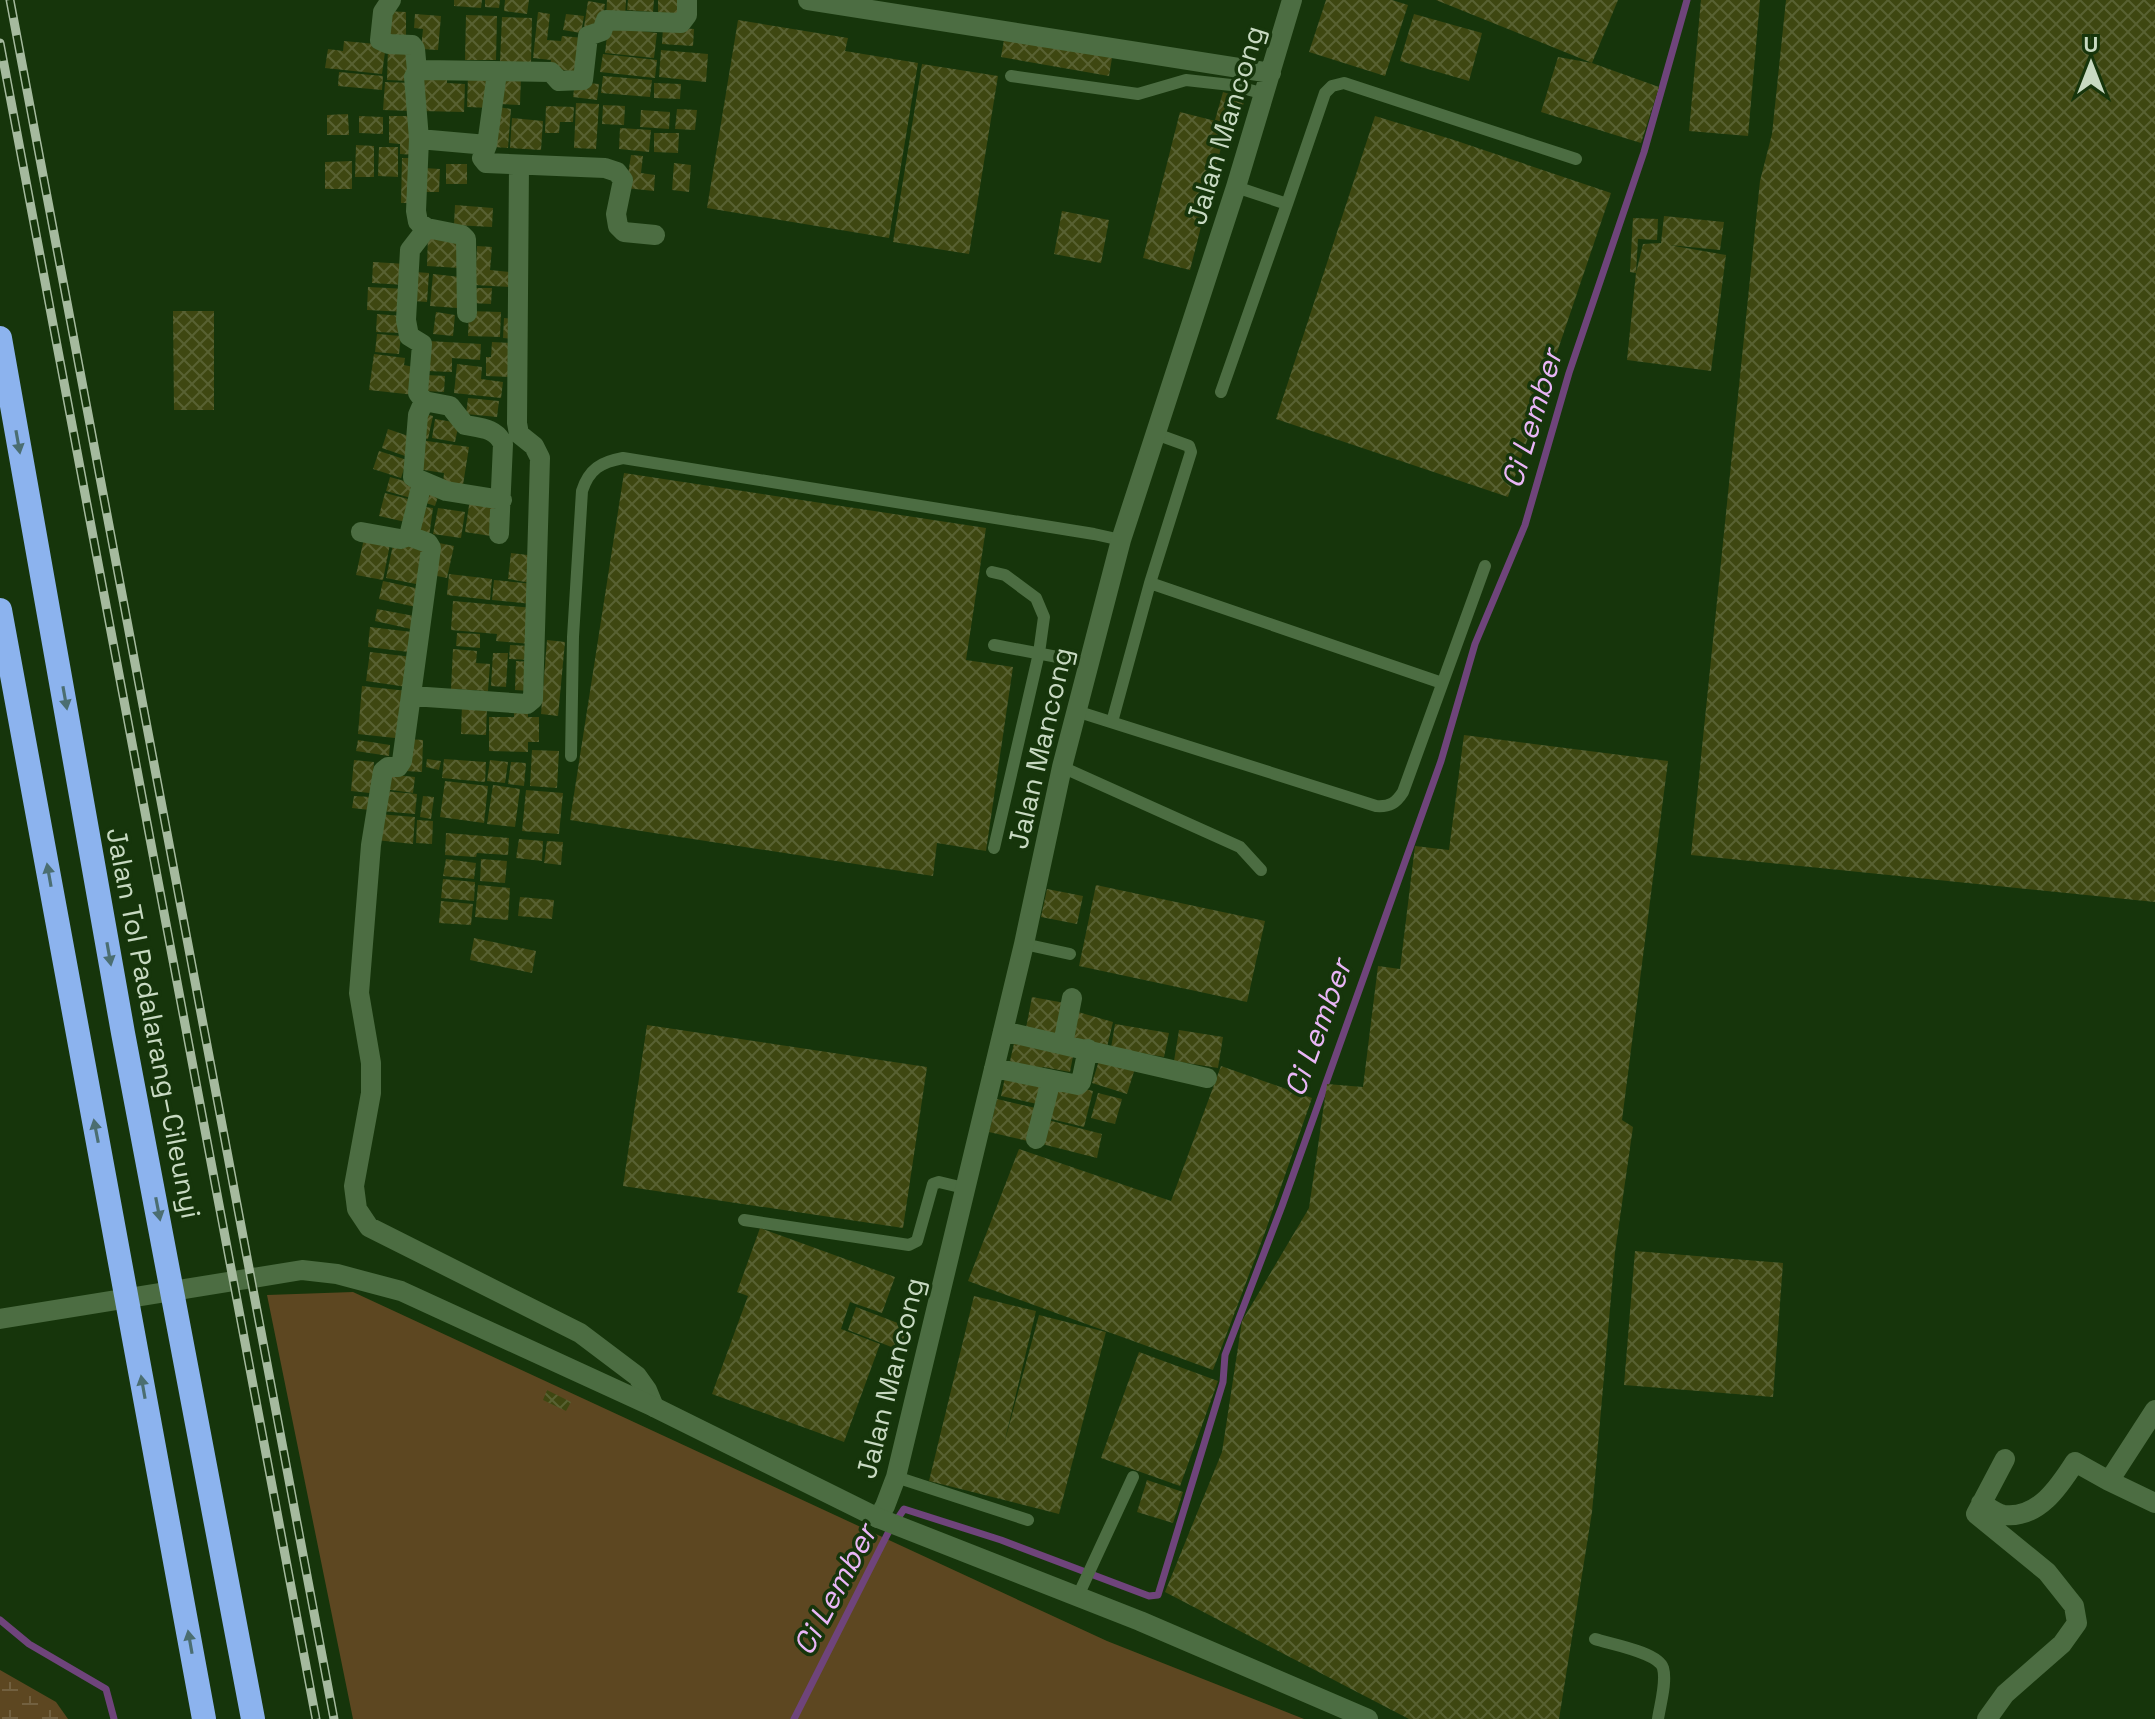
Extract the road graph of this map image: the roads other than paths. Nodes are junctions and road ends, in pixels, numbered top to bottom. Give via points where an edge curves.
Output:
1 (391, 0) edge
2 (687, 0) edge
3 (808, 0) edge
4 (1292, 0) edge
5 (417, 71) junction
6 (497, 73) junction
7 (1271, 73) junction
8 (1011, 76) dead end
9 (1265, 94) junction
10 (419, 139) junction
11 (487, 145) junction
12 (1576, 159) dead end
13 (519, 165) junction
14 (1236, 187) junction
15 (1287, 204) junction
16 (427, 228) junction
17 (655, 235) dead end
18 (467, 313) dead end
19 (0, 338) edge
20 (1221, 392) dead end
21 (424, 401) junction
22 (1156, 434) junction
23 (422, 483) junction
24 (502, 500) junction
25 (361, 532) dead end
26 (499, 534) dead end
27 (409, 536) junction
28 (1121, 540) junction
29 (1485, 566) dead end
30 (992, 572) dead end
31 (1150, 583) junction
32 (0, 610) edge
33 (994, 645) dead end
34 (1039, 653) junction
35 (1089, 663) junction
36 (1442, 683) junction
37 (412, 696) junction
38 (1076, 711) junction
39 (1112, 722) junction
40 (571, 756) dead end
41 (1062, 767) junction
42 (994, 848) dead end
43 (1261, 870) dead end
44 (1024, 944) junction
45 (1070, 954) dead end
46 (1072, 998) dead end
47 (1003, 1031) junction
48 (1063, 1044) junction
49 (1088, 1049) junction
50 (994, 1068) junction
51 (1207, 1078) dead end
52 (1051, 1080) junction
53 (1036, 1139) dead end
54 (964, 1188) junction
55 (744, 1220) dead end
56 (0, 1319) edge
57 (654, 1407) junction
58 (2155, 1410) edge
59 (2005, 1459) dead end
60 (1133, 1477) dead end
61 (895, 1481) junction
62 (2109, 1481) junction
63 (1981, 1503) junction
64 (2155, 1503) edge
65 (882, 1515) junction
66 (1028, 1520) dead end
67 (1080, 1591) junction
68 (1595, 1639) dead end
69 (204, 1719) edge
70 (253, 1719) edge
71 (1368, 1719) edge
72 (1658, 1719) edge
73 (1987, 1719) edge

1 - 5 street via 383,12 380,40 412,45
2 - 6 street via 681,23 606,20 602,31 588,36 583,80 559,81 551,72
3 - 7 street
4 - 7 street, Jalan Mancong
5 - 6 street
5 - 10 street
6 - 11 street
7 - 9 street, Jalan Mancong
8 - 9 lane via 1138,94 1186,80
9 - 14 street, Jalan Mancong
10 - 11 street
10 - 16 street via 416,211 418,222
11 - 13 street via 483,162
12 - 15 lane via 1344,83 1325,93
13 - 17 street via 617,172 623,180 618,226 624,232
13 - 37 street via 517,423 519,434 540,458 533,699 527,704
14 - 15 lane
14 - 22 street, Jalan Mancong
15 - 20 lane
16 - 18 street via 466,239
16 - 21 street via 410,250 406,320 409,336 422,344 418,393
19 -> 70 highway, Jalan Tol Padalarang–Cileunyi via 123,1033
21 - 23 street via 412,467 413,477
21 - 24 street via 450,406 465,425 499,436
22 - 28 street, Jalan Mancong
22 - 31 lane via 1189,446 1191,452
23 - 24 street
23 - 27 street
24 - 26 street
25 - 27 street
27 - 37 street via 431,548
28 - 35 street, Jalan Mancong
28 - 40 lane via 623,458 607,460 594,468 582,491
29 - 36 lane
30 - 34 lane via 1005,575 1036,598 1044,617
31 - 36 lane
31 - 39 lane
69 -> 32 highway
33 - 34 lane
34 - 35 lane
34 - 42 lane
35 - 38 street, Jalan Mancong
36 - 39 lane via 1403,792 1388,807
37 - 57 street via 402,761 383,771 371,845 359,993 371,1093 354,1186 357,1209 369,1227 580,1333 637,1376
38 - 39 lane
38 - 41 street, Jalan Mancong
41 - 43 lane via 1240,847
41 - 44 street, Jalan Mancong
44 - 45 lane
44 - 47 street, Jalan Mancong
46 - 48 street
47 - 48 street
47 - 50 street, Jalan Mancong
48 - 49 street
49 - 51 street
49 - 52 street via 1080,1083
50 - 52 street
50 - 54 street, Jalan Mancong
52 - 53 street
54 - 55 lane via 933,1184 917,1241 909,1245
54 - 61 street, Jalan Mancong
56 - 57 street via 253,1276 320,1271 401,1291
57 - 65 street
58 - 62 street
59 - 63 street
60 - 67 lane
61 - 65 street, Jalan Mancong
61 - 66 lane
62 - 63 street via 2075,1462 2045,1502 2026,1512 2003,1515
62 - 64 street
63 - 73 street via 1976,1514 2047,1572 2074,1606 2077,1623
65 - 67 street via 904,1528
67 - 71 street
68 - 72 lane via 1658,1661 1663,1679

